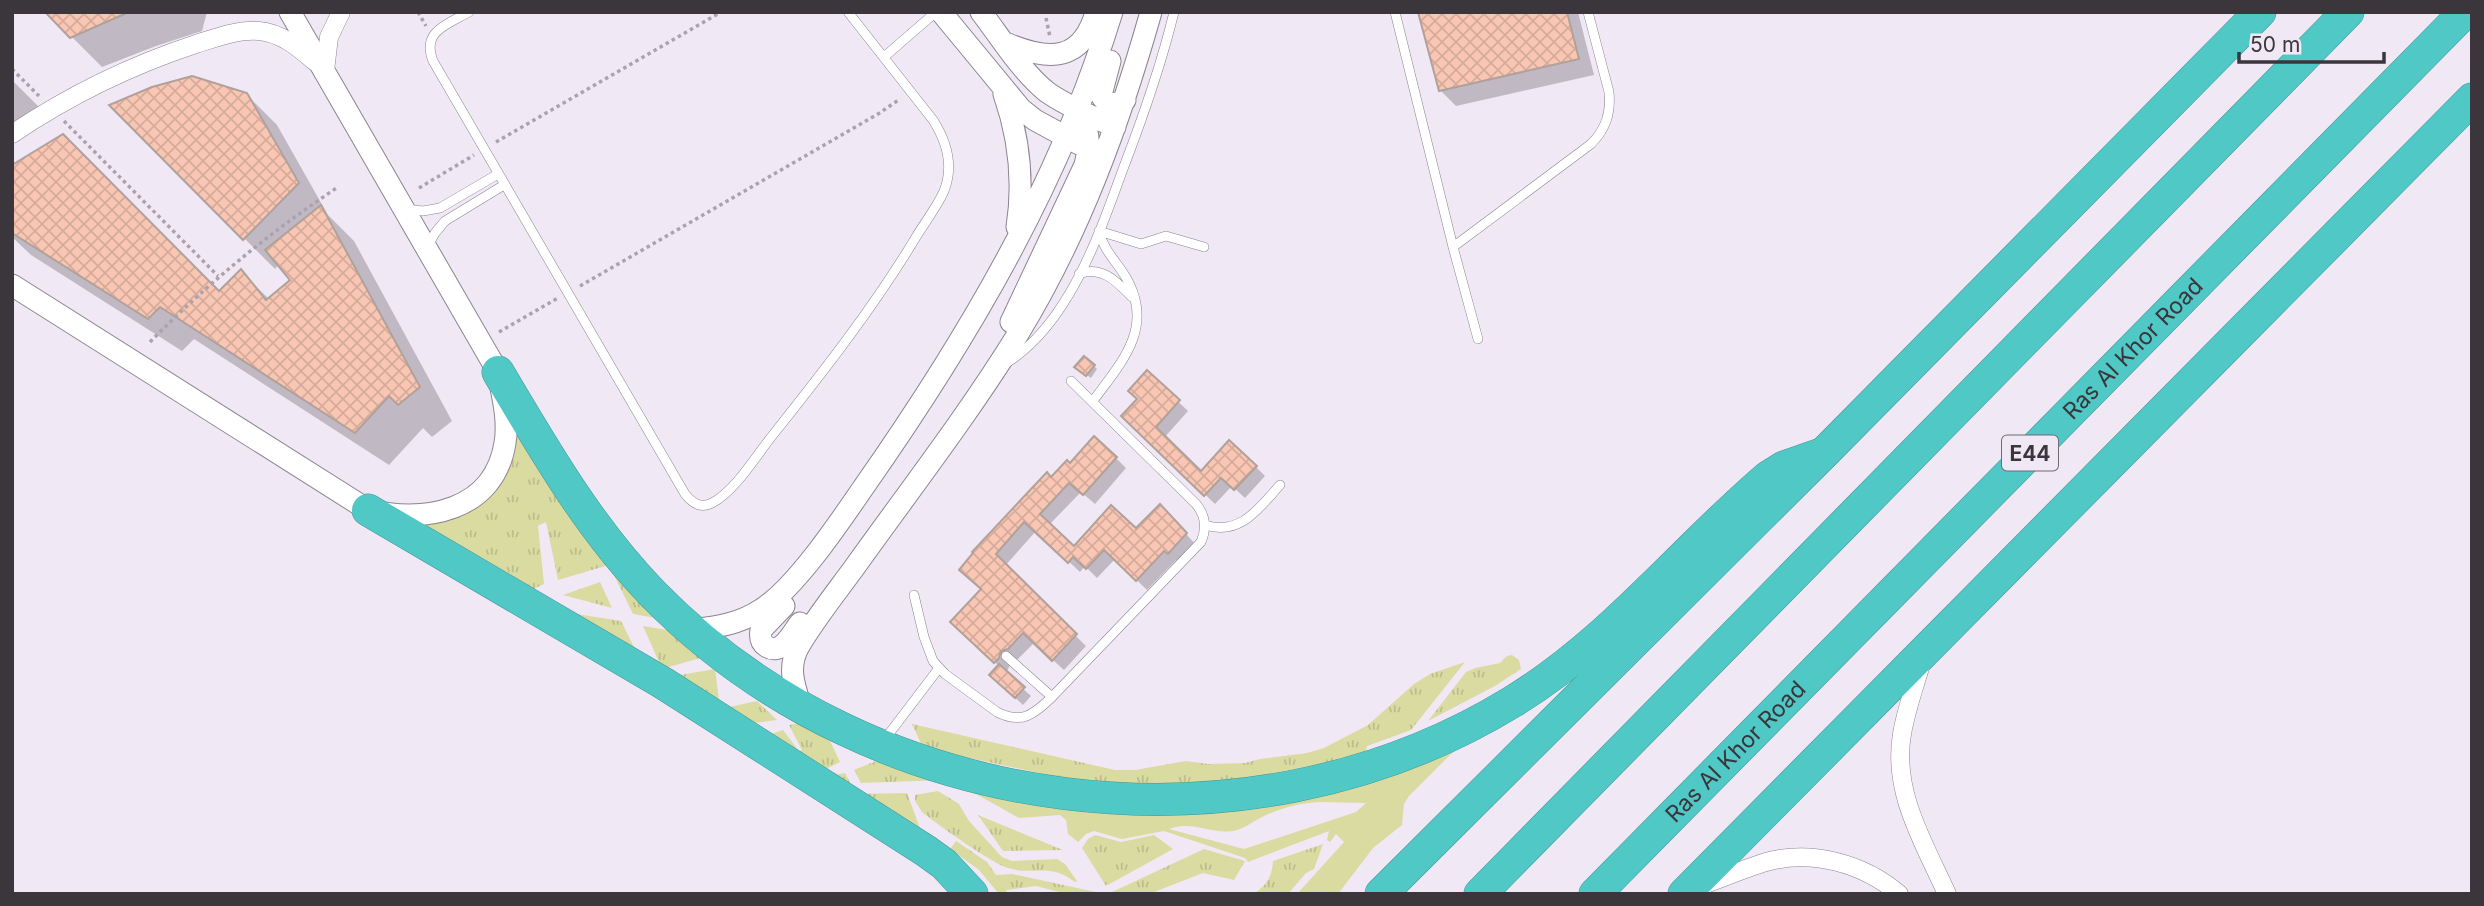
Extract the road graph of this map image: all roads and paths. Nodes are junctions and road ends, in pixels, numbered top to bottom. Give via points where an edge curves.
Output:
1 (290, 12) edge
2 (341, 12) edge
3 (469, 12) edge
4 (721, 12) edge
5 (848, 12) edge
6 (939, 12) edge
7 (981, 12) edge
8 (1096, 12) edge
9 (1112, 12) edge
10 (1125, 12) edge
11 (1151, 12) edge
12 (1174, 12) edge
13 (1395, 12) edge
14 (1588, 12) edge
15 (2260, 12) edge
16 (2348, 12) edge
17 (2465, 12) edge
18 (1006, 43) junction
19 (884, 57) junction
20 (12, 69) edge
21 (325, 71) junction
22 (1002, 88) junction
23 (911, 92) junction
24 (2472, 99) edge
25 (1125, 100) junction
26 (51, 107) junction
27 (1078, 110) junction
28 (1115, 127) junction
29 (12, 134) edge
30 (1063, 146) junction
31 (484, 149) junction
32 (1093, 157) junction
33 (498, 174) junction
34 (505, 186) junction
35 (338, 187) dead end
36 (418, 188) dead end
37 (403, 209) junction
38 (1100, 232) junction
39 (1204, 247) dead end
40 (1453, 247) junction
41 (426, 250) junction
42 (1011, 252) junction
43 (1079, 274) junction
44 (218, 276) junction
45 (12, 285) edge
46 (566, 293) junction
47 (1134, 298) junction
48 (499, 332) dead end
49 (1478, 339) dead end
50 (150, 342) dead end
51 (994, 371) junction
52 (498, 372) junction
53 (1071, 381) dead end
54 (1093, 401) junction
55 (1824, 453) junction
56 (1280, 485) dead end
57 (368, 510) junction
58 (1205, 526) junction
59 (817, 549) junction
60 (842, 584) junction
61 (914, 595) dead end
62 (692, 630) junction
63 (1925, 652) junction
64 (1006, 656) dead end
65 (939, 668) junction
66 (1052, 697) junction
67 (801, 707) junction
68 (879, 747) junction
69 (1430, 845) junction
70 (1685, 892) edge
71 (972, 894) edge
72 (1381, 894) edge
73 (1404, 894) edge
74 (1480, 894) edge
75 (1595, 894) edge
76 (1899, 894) edge
77 (1947, 894) edge

1 - 21 street
2 - 21 street via 329,37
3 - 31 lane via 437,30 430,53
4 - 31 path
5 - 19 lane
6 - 19 lane
6 - 22 street
7 - 18 street
8 - 18 street via 1088,34 1069,51 1037,55
9 - 27 street
10 - 25 street via 1101,95 1108,103
11 - 25 street
12 - 38 lane via 1155,82
13 - 40 lane
14 - 40 lane via 1611,104 1604,127 1591,144
15 - 55 highway
16 - 74 highway
17 - 75 highway, Ras Al Khor Road / E44
18 - 27 street via 1038,83
19 - 23 lane
20 - 26 path
21 - 26 street via 282,37 261,31 238,32 142,62
21 - 37 street
22 - 30 street
22 - 42 street via 1021,171
23 - 46 path
23 - 46 lane via 943,136 948,154 944,191 855,328 735,483 709,505 691,502 685,494
24 - 63 highway
25 - 28 street
26 - 29 street
26 - 44 path
27 - 28 street
27 - 30 street
27 - 32 street via 1088,128
28 - 32 street
30 - 32 street
30 - 42 street
31 - 33 lane
31 - 36 path
32 - 51 street via 1007,330
33 - 34 lane
33 - 37 lane via 440,208
34 - 41 lane via 445,221
34 - 46 lane
35 - 44 path
37 - 41 street
38 - 39 lane via 1142,244 1166,236
38 - 43 lane
38 - 47 lane via 1103,246 1129,282
40 - 49 lane
41 - 52 street
42 - 59 street via 904,428
43 - 47 lane via 1103,272
43 - 51 lane via 1038,337
44 - 50 path
45 - 57 street
46 - 48 path
47 - 54 lane via 1137,322 1130,348
51 - 60 street
52 - 57 street via 505,444 499,464 473,498 434,514 393,516
52 - 62 highway via 591,522
53 - 54 lane
54 - 58 lane via 1196,504
55 - 68 highway via 1768,477 1601,637 1541,684 1473,724 1362,769 1254,794 1108,798 1011,785
55 - 69 highway
56 - 58 lane via 1245,522 1226,528
57 - 71 highway via 663,683 926,851
58 - 66 lane via 1195,550
59 - 60 street via 816,567 764,625 761,641 769,648 780,647 823,593
59 - 62 street via 786,588 762,609 734,623
60 - 67 street via 793,660 793,681
61 - 65 lane via 928,649
62 - 67 highway via 722,656
63 - 70 highway
63 - 77 street via 1902,735 1901,775 1910,815
64 - 66 lane
65 - 66 lane via 1007,718 1029,716
65 - 68 lane
67 - 68 highway
69 - 72 highway
69 - 73 highway via 1419,874
70 - 76 street via 1768,862 1800,858 1850,866

